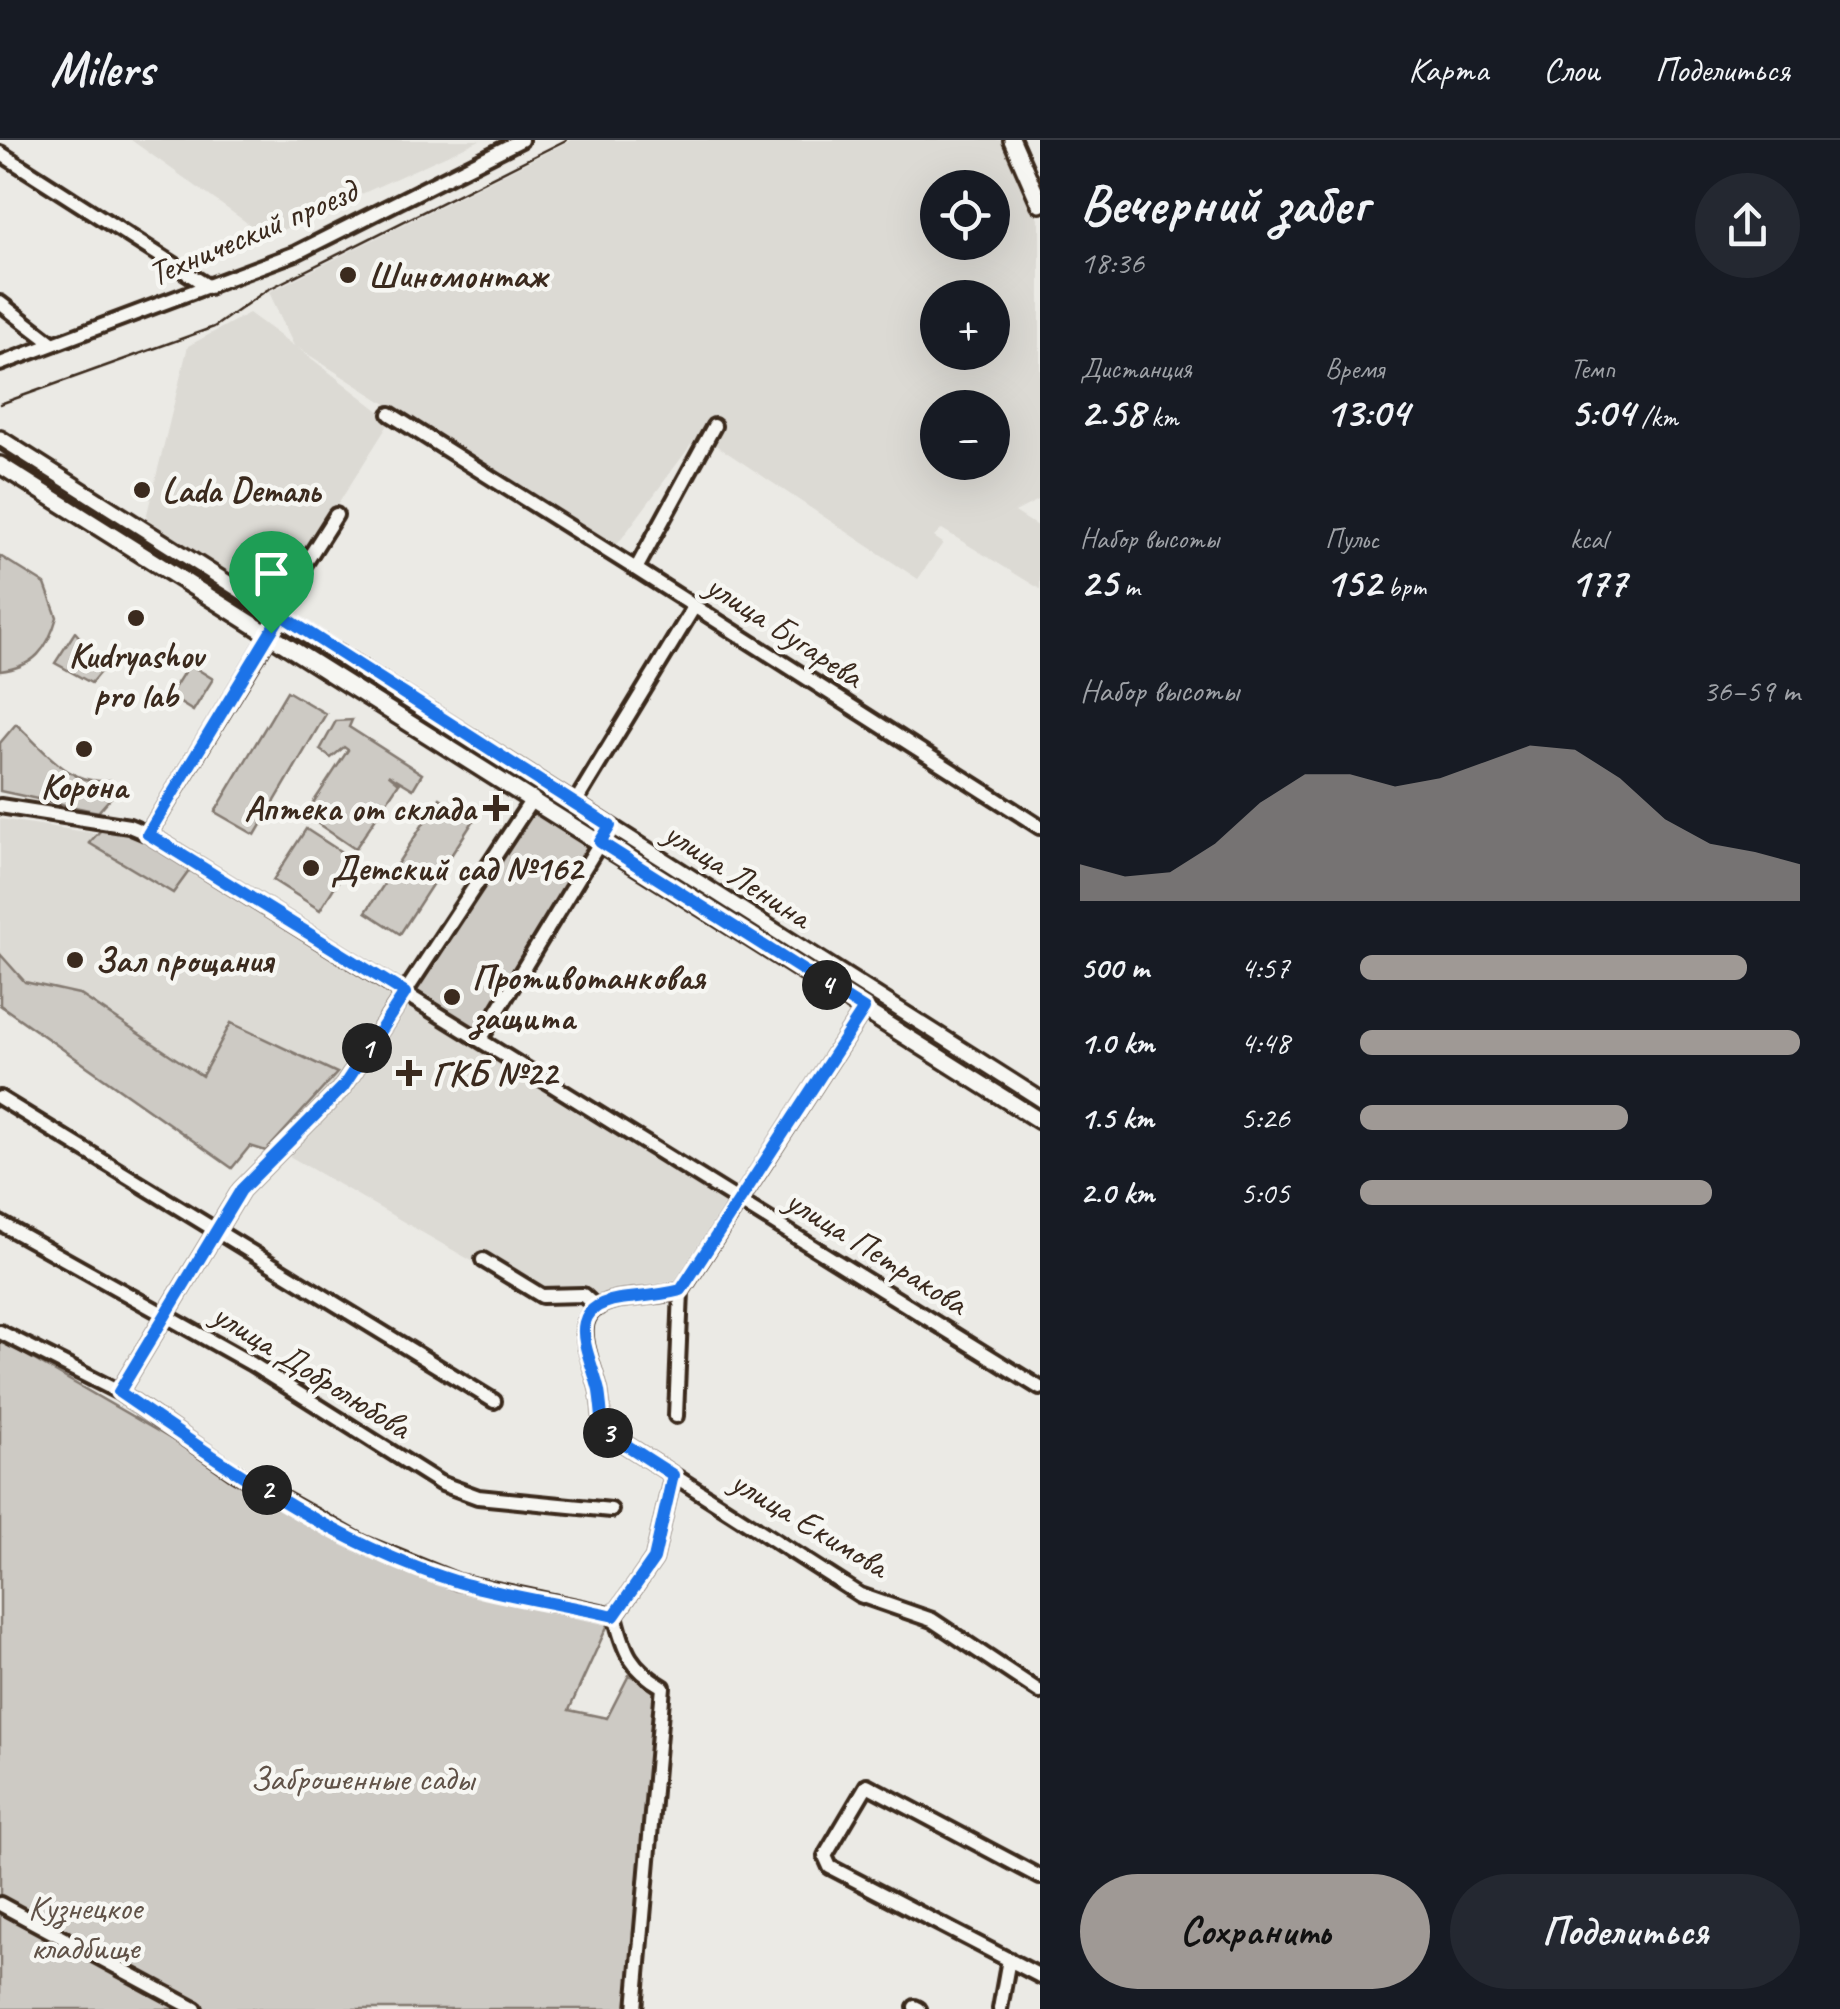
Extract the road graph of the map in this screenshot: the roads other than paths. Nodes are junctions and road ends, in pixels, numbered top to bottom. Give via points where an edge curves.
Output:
1 (522, 140) edge
2 (1012, 140) edge
3 (0, 154) edge
4 (1038, 196) edge
5 (208, 287) junction
6 (0, 304) edge
7 (52, 343) junction
8 (0, 364) edge
9 (390, 414) dead end
10 (714, 426) dead end
11 (0, 440) edge
12 (0, 465) edge
13 (336, 515) dead end
14 (636, 569) junction
15 (694, 607) junction
16 (281, 615) junction
17 (271, 633) junction
18 (533, 798) junction
19 (575, 804) junction
20 (0, 806) edge
21 (610, 826) junction
22 (1040, 827) edge
23 (148, 834) junction
24 (600, 842) junction
25 (405, 993) junction
26 (864, 1009) junction
27 (480, 1040) junction
28 (0, 1098) edge
29 (1040, 1100) edge
30 (1040, 1121) edge
31 (741, 1202) junction
32 (0, 1223) edge
33 (217, 1229) junction
34 (483, 1260) dead end
35 (681, 1290) junction
36 (597, 1308) junction
37 (169, 1316) junction
38 (0, 1332) edge
39 (1040, 1388) edge
40 (119, 1392) junction
41 (494, 1401) dead end
42 (676, 1416) dead end
43 (673, 1475) junction
44 (611, 1510) dead end
45 (614, 1616) junction
46 (1040, 1692) edge
47 (1040, 1877) edge
48 (0, 1904) edge
49 (1009, 1959) junction
50 (1040, 1976) edge
51 (195, 2009) edge
52 (635, 2009) edge
53 (1000, 2009) edge

1 - 5 street, Технический проезд via 296,253
2 - 4 main road
3 - 5 street
5 - 7 street, Технический проезд
6 - 7 street
7 - 8 street, Технический проезд
9 - 14 street, улица Бугарева
10 - 14 street
11 - 16 main road, улица Ленина
12 - 17 main road, улица Ленина
13 - 16 street via 282,600
14 - 15 street, улица Бугарева
15 - 19 street
15 - 22 street, улица Бугарева
16 - 17 street
16 - 19 main road, улица Ленина
17 - 18 main road, улица Ленина
17 - 23 street
18 - 24 main road, улица Ленина
18 - 25 street
19 - 21 main road, улица Ленина
20 - 23 street, улица Петракова
21 - 24 street
21 - 29 main road, улица Ленина
23 - 25 street, улица Петракова
24 - 26 main road, улица Ленина
24 - 27 street
25 - 27 street, улица Петракова
25 - 33 street via 343,1087 241,1190
26 - 30 main road, улица Ленина
26 - 31 street
27 - 31 street, улица Петракова
28 - 33 street
31 - 35 street
31 - 39 street, улица Петракова
32 - 37 street, улица Добролюбова
33 - 37 street
33 - 41 street
34 - 36 street via 542,1296 582,1295
35 - 36 street
35 - 42 street
36 - 43 street, улица Екимова via 584,1322 583,1349 603,1430
37 - 40 street
37 - 44 street, улица Добролюбова via 440,1484 478,1497
38 - 40 street
40 - 45 street via 236,1472 362,1543 458,1582
43 - 45 street via 654,1559
43 - 46 street, улица Екимова via 860,1595 932,1620
45 - 52 street via 625,1658 663,1688
47 - 49 street via 872,1786 862,1788 825,1862
48 - 51 street
49 - 50 street
49 - 53 street

